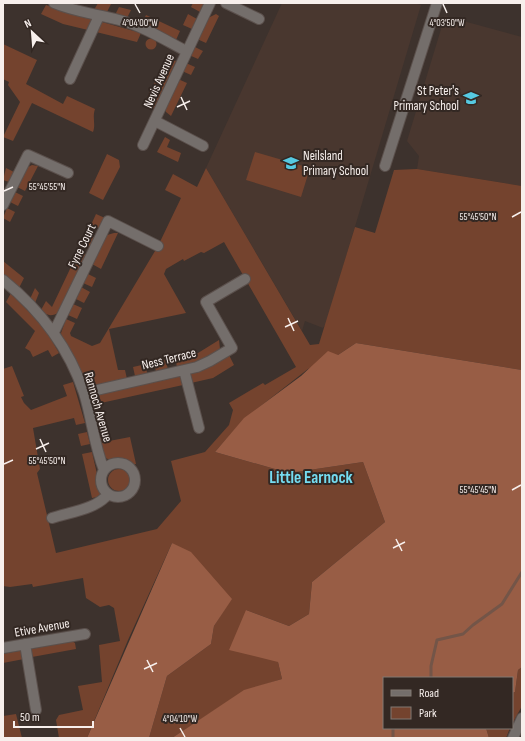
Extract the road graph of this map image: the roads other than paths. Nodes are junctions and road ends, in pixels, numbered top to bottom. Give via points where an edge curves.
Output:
1 (54, 3) edge
2 (210, 3) edge
3 (226, 3) edge
4 (437, 3) edge
5 (99, 16) junction
6 (259, 19) dead end
7 (186, 51) junction
8 (70, 79) dead end
9 (155, 121) junction
10 (143, 145) dead end
11 (203, 146) dead end
12 (385, 166) dead end
13 (68, 173) dead end
14 (3, 205) edge
15 (158, 246) dead end
16 (245, 279) dead end
17 (3, 280) edge
18 (54, 332) junction
19 (184, 370) junction
20 (84, 393) junction
21 (199, 428) dead end
22 (104, 470) junction
23 (108, 494) junction
24 (52, 518) dead end
25 (85, 634) dead end
26 (25, 644) junction
27 (3, 648) edge
28 (36, 710) dead end
29 (522, 718) edge
30 (513, 738) edge

1 - 5 street, Nevis Avenue
2 - 7 street, Nevis Avenue
3 - 6 street
4 - 12 street
5 - 7 street, Nevis Avenue via 120,20 140,28
5 - 8 street
7 - 9 street, Nevis Avenue
9 - 10 street, Nevis Avenue
9 - 11 street, Nevis Avenue
13 - 14 street via 28,155
15 - 18 street, Fyne Court via 108,221
16 - 19 street, Ness Terrace via 206,302 232,348 210,362
17 - 18 street, Rannoch Avenue
18 - 20 street, Rannoch Avenue
19 - 20 street, Ness Terrace
19 - 21 street
20 - 22 street, Rannoch Avenue
22 - 23 street via 102,486
22 - 23 street via 118,463 129,466 135,476 134,487 126,495 115,497
23 - 24 street via 94,505
25 - 26 street, Etive Avenue
26 - 27 street, Etive Avenue
26 - 28 street
29 - 30 street

